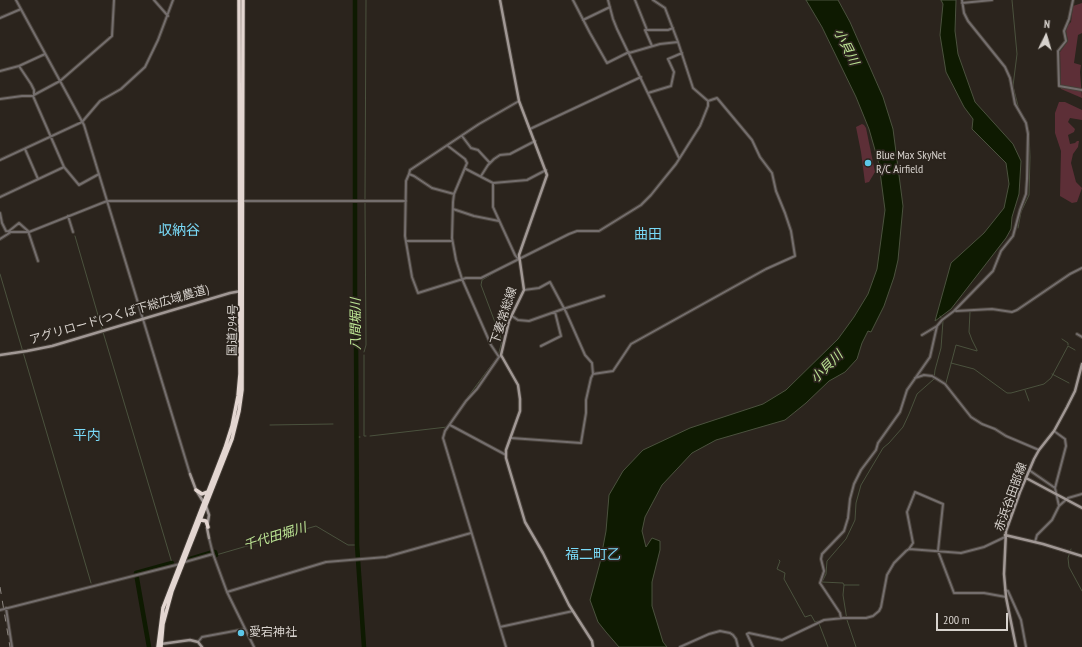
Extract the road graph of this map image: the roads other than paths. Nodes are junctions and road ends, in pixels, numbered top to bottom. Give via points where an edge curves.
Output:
1 (16, 0) edge
2 (114, 0) edge
3 (154, 0) edge
4 (172, 0) edge
5 (239, 0) edge
6 (243, 0) edge
7 (500, 0) edge
8 (574, 0) edge
9 (608, 0) edge
10 (635, 0) edge
11 (653, 0) edge
12 (992, 0) edge
13 (1073, 0) edge
14 (962, 2) edge
15 (610, 7) junction
16 (21, 9) junction
17 (168, 16) junction
18 (0, 18) edge
19 (583, 20) junction
20 (673, 28) junction
21 (647, 30) junction
22 (678, 42) junction
23 (652, 46) junction
24 (629, 52) junction
25 (682, 53) junction
26 (45, 54) junction
27 (19, 66) junction
28 (0, 71) edge
29 (641, 77) junction
30 (60, 81) junction
31 (1082, 90) edge
32 (648, 93) junction
33 (33, 96) junction
34 (0, 99) edge
35 (519, 101) junction
36 (708, 101) junction
37 (82, 122) junction
38 (530, 129) junction
39 (462, 136) junction
40 (51, 137) junction
41 (535, 141) junction
42 (448, 146) junction
43 (25, 150) junction
44 (679, 158) junction
45 (0, 160) edge
46 (490, 163) junction
47 (64, 168) junction
48 (466, 169) junction
49 (546, 170) junction
50 (99, 174) junction
51 (409, 174) junction
52 (481, 176) junction
53 (38, 179) junction
54 (493, 183) junction
55 (454, 194) junction
56 (0, 197) edge
57 (241, 201) junction
58 (406, 201) junction
59 (107, 202) junction
60 (453, 209) junction
61 (0, 213) edge
62 (68, 216) junction
63 (499, 221) junction
64 (10, 232) junction
65 (29, 232) junction
66 (73, 232) dead end
67 (0, 239) edge
68 (406, 241) junction
69 (452, 241) junction
70 (518, 259) junction
71 (38, 261) dead end
72 (1082, 268) edge
73 (462, 279) junction
74 (524, 290) junction
75 (242, 291) junction
76 (604, 296) dead end
77 (563, 308) junction
78 (954, 311) junction
79 (555, 312) junction
80 (512, 316) junction
81 (143, 319) junction
82 (937, 326) junction
83 (922, 334) dead end
84 (1077, 334) dead end
85 (1082, 337) edge
86 (541, 346) dead end
87 (1, 355) edge
88 (500, 357) junction
89 (1082, 364) edge
90 (593, 374) junction
91 (915, 378) junction
92 (450, 425) junction
93 (1054, 431) junction
94 (511, 438) junction
95 (1039, 450) junction
96 (506, 455) junction
97 (1030, 470) junction
98 (190, 474) joint
99 (1026, 478) junction
100 (1055, 488) junction
101 (196, 490) junction
102 (207, 492) junction
103 (1056, 494) junction
104 (1082, 494) edge
105 (1067, 500) junction
106 (203, 502) junction
107 (206, 506) junction
108 (1059, 506) junction
109 (1082, 508) edge
110 (201, 520) junction
111 (208, 527) junction
112 (471, 533) junction
113 (1005, 536) junction
114 (209, 538) joint
115 (1035, 542) junction
116 (909, 549) junction
117 (938, 551) junction
118 (213, 554) junction
119 (1082, 556) edge
120 (182, 563) junction
121 (1005, 590) junction
122 (227, 592) junction
123 (1006, 597) junction
124 (6, 608) junction
125 (0, 610) edge
126 (573, 611) junction
127 (841, 618) junction
128 (500, 627) junction
129 (245, 629) junction
130 (198, 642) junction
131 (159, 645) edge
132 (12, 647) edge
133 (202, 647) edge
134 (254, 647) edge
135 (506, 647) edge
136 (593, 647) edge
137 (680, 647) edge
138 (738, 647) edge
139 (753, 647) edge
140 (1016, 647) edge
141 (1026, 647) edge

1 - 16 street
2 - 30 street via 112,36
3 - 17 street
4 - 17 street
5 - 57 highway, 国道294号
6 - 57 highway, 国道294号
7 - 35 main road, 下妻常総線
8 - 19 street
9 - 15 street
10 - 21 street
11 - 20 street via 665,8
12 - 14 street
13 - 31 street via 1064,30 1066,40 1058,51 1059,86
14 - 78 street via 968,21 1001,60 1010,78 1015,104 1026,124 1028,134 1027,180 1026,194 1013,236 1001,251 993,270
15 - 19 street
15 - 24 street
16 - 18 street
16 - 26 street
17 - 37 street via 147,64 121,89 100,101
19 - 24 street via 607,63
20 - 21 street
20 - 22 street
21 - 23 street
22 - 23 street
22 - 25 street
23 - 24 street
24 - 29 street
25 - 32 street via 668,59 674,72 671,86
25 - 36 street via 693,88
26 - 27 street
26 - 30 street
27 - 28 street
27 - 33 street via 34,90
29 - 32 street
29 - 38 street
30 - 33 street
30 - 37 street
32 - 44 street
33 - 34 street
33 - 40 street
35 - 38 main road, 下妻常総線
35 - 39 street
36 - 44 street via 700,126
36 - 90 street via 717,98 752,140 772,173 791,231 795,256 766,268 630,344 613,371
37 - 40 street
37 - 50 street
38 - 41 main road, 下妻常総線
39 - 42 street
39 - 46 street via 471,148 478,150
40 - 43 street
40 - 47 street
41 - 46 street via 510,154 500,155
41 - 49 main road, 下妻常総線
42 - 48 street via 465,159 468,163
42 - 51 street via 410,170
43 - 45 street
43 - 53 street
44 - 70 street via 651,195 630,213 599,231 577,231
46 - 52 street
47 - 50 street via 79,185
47 - 53 street
48 - 52 street
48 - 55 street
49 - 54 street via 527,180
49 - 70 main road, 下妻常総線 via 546,181
50 - 59 street
51 - 55 street via 432,188
51 - 58 street via 406,180
52 - 54 street
53 - 56 street
54 - 63 street via 494,207
55 - 60 street
57 - 58 street
57 - 59 street
57 - 75 highway, 国道294号
58 - 68 street
59 - 62 street
59 - 81 street
60 - 63 street
60 - 69 street
61 - 64 street via 4,227
62 - 65 street
62 - 66 street
63 - 70 street
64 - 65 street
64 - 65 street via 19,223
64 - 67 street
65 - 71 street
68 - 69 street
68 - 73 street via 412,277 418,293
69 - 73 street
70 - 73 street via 480,278
70 - 74 main road, 下妻常総線
72 - 78 street via 1012,312 992,309
73 - 88 street via 491,345
74 - 77 street via 539,288 550,282
74 - 80 main road, 下妻常総線
75 - 81 main road, アグリロード(つくば下総広域農道)
75 - 102 highway, 国道294号 via 240,374 236,411 225,448
75 - 107 highway, 国道294号 via 242,390 239,411 232,439
76 - 77 street
77 - 79 street
77 - 90 street via 585,355 592,363
78 - 82 street
79 - 80 street via 529,321 518,320
79 - 86 street via 561,336
80 - 88 main road, 下妻常総線
81 - 87 main road, アグリロード(つくば下総広域農道) via 52,346
81 - 98 street
82 - 83 street
82 - 91 street via 930,357
84 - 85 street
88 - 92 street
88 - 94 main road, 下妻常総線 via 515,379 519,390 520,411
89 - 93 main road, 赤浜谷田部線 via 1075,391
90 - 94 street via 586,400 581,443
91 - 95 street via 932,376 945,384 982,424
91 - 127 street via 907,390 900,412 854,484 844,531 822,554 824,571 820,583
92 - 96 street
92 - 112 street via 443,438
93 - 95 main road, 赤浜谷田部線
93 - 100 street via 1065,439 1066,446
94 - 96 main road, 下妻常総線
95 - 97 main road, 赤浜谷田部線
96 - 126 main road via 525,522
97 - 99 main road, 赤浜谷田部線
97 - 100 street
98 - 101 main road
99 - 103 main road
99 - 113 main road, 赤浜谷田部線
100 - 103 street
101 - 102 highway via 202,494
101 - 106 main road
102 - 106 highway, 国道294号
103 - 105 main road
103 - 108 street
104 - 105 street
105 - 108 street
105 - 109 main road
106 - 107 main road
106 - 120 highway, 国道294号
107 - 110 highway, 国道294号
107 - 111 main road via 209,515
108 - 115 street via 1052,520 1037,535
110 - 111 highway via 206,521
110 - 120 highway, 国道294号
111 - 114 main road
112 - 122 street via 386,557 326,562
112 - 128 street
113 - 115 main road
113 - 117 street via 984,548 962,553
113 - 121 main road, 赤浜谷田部線
114 - 118 street
115 - 119 main road
116 - 117 street
116 - 117 street via 913,543 907,512 916,492 943,504
116 - 127 street via 894,563 887,575 879,611 866,618
117 - 123 street via 954,594 984,593
118 - 120 street
118 - 122 street
120 - 124 street
120 - 131 highway, 国道294号 via 163,608
121 - 123 main road, 赤浜谷田部線
121 - 141 street via 1008,591 1021,620
122 - 129 street
123 - 140 main road, 赤浜谷田部線
124 - 125 street
124 - 132 street
126 - 128 street
126 - 136 main road via 592,641
127 - 139 street via 824,620 782,640 749,633
128 - 135 street
129 - 130 street via 202,637
129 - 134 street
130 - 131 main road via 190,640
130 - 133 main road
137 - 138 street via 720,631 733,635

